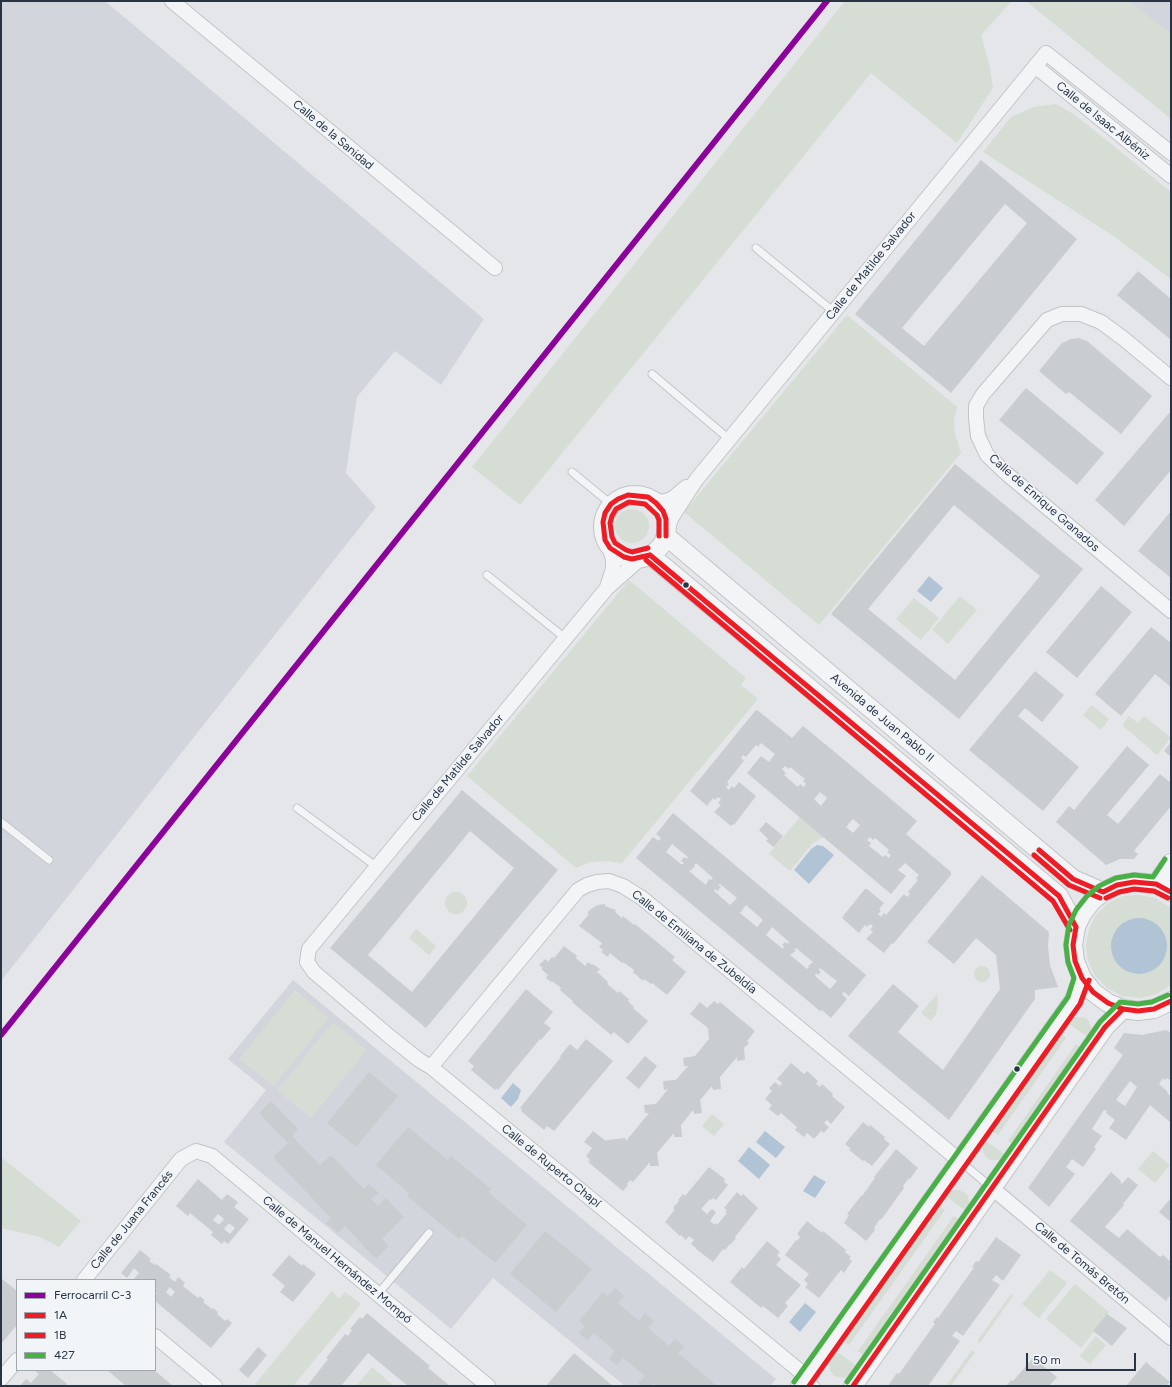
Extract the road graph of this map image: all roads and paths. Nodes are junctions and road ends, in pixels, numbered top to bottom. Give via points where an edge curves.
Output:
1 (172, 1) edge
2 (1046, 52) joint
3 (1035, 66) junction
4 (1171, 152) edge
5 (1171, 176) edge
6 (756, 248) dead end
7 (495, 268) dead end
8 (834, 312) junction
9 (652, 374) dead end
10 (1171, 378) edge
11 (729, 439) junction
12 (572, 472) dead end
13 (696, 480) junction
14 (648, 497) junction
15 (611, 504) junction
16 (666, 532) junction
17 (610, 548) junction
18 (646, 557) junction
19 (487, 575) dead end
20 (607, 588) junction
21 (1171, 611) edge
22 (565, 638) junction
23 (296, 808) dead end
24 (1, 822) edge
25 (49, 860) dead end
26 (1171, 863) edge
27 (377, 867) junction
28 (1163, 888) edge
29 (1103, 892) junction
30 (1076, 927) junction
31 (309, 949) joint
32 (1082, 978) junction
33 (1170, 1003) edge
34 (1123, 1009) junction
35 (431, 1067) junction
36 (181, 1159) joint
37 (960, 1161) junction
38 (992, 1188) junction
39 (429, 1233) dead end
40 (85, 1279) edge
41 (378, 1294) junction
42 (156, 1337) edge
43 (1171, 1338) edge
44 (16, 1361) edge
45 (1, 1379) edge
46 (808, 1383) edge
47 (215, 1386) edge
48 (488, 1386) edge
49 (853, 1386) edge

1 - 7 street, Calle de la Sanidad
2 - 3 street, Calle de Matilde Salvador
2 - 4 street, Calle de Isaac Albéniz
3 - 5 street, Calle de Isaac Albéniz
3 - 8 street, Calle de Matilde Salvador
6 - 8 lane
8 - 11 street, Calle de Matilde Salvador
9 - 11 lane
10 - 21 street, Calle de Enrique Granados via 1101,322 1081,314 1062,314 1047,320 983,394 976,406 976,418 978,436 987,455
11 - 13 street, Calle de Matilde Salvador
12 - 15 lane
13 - 14 street, Calle de Matilde Salvador via 672,499 662,502
13 - 16 street, Calle de Matilde Salvador via 672,517
14 - 15 street via 628,495
14 - 16 street via 663,510
15 - 17 street via 602,522 605,540
16 - 18 street via 660,547
16 - 29 street, Avenida de Juan Pablo II via 1073,879
17 - 18 street via 624,557
17 - 20 street, Calle de Matilde Salvador via 614,560
18 - 20 street, Calle de Matilde Salvador
18 - 30 street, Avenida de Juan Pablo II via 1059,896
19 - 22 lane
20 - 22 street, Calle de Matilde Salvador
22 - 27 street, Calle de Matilde Salvador
23 - 27 lane
24 - 25 lane
26 - 28 street
27 - 31 street, Calle de Matilde Salvador
28 - 29 street via 1134,882 1117,885
29 - 30 street via 1092,901
30 - 32 street via 1073,945 1075,961
31 - 35 street, Calle de Ruperto Chapí via 307,962 314,972 419,1060
32 - 34 street via 1093,992 1108,1003
32 - 37 street via 1074,1000
33 - 34 street via 1154,1009
34 - 38 street via 1105,1027
35 - 37 street, Calle de Emiliana de Zubeldía via 578,890 586,885 609,881 642,898
35 - 46 street, Calle de Ruperto Chapí
36 - 40 street, Calle de Juana Francés
36 - 41 street, Calle de Manuel Hernández Mompó via 196,1151 212,1156
37 - 38 lane
37 - 46 street
38 - 43 street, Calle de Tomás Bretón
38 - 49 street
39 - 41 lane
41 - 48 street, Calle de Manuel Hernández Mompó
42 - 47 street
44 - 45 street

